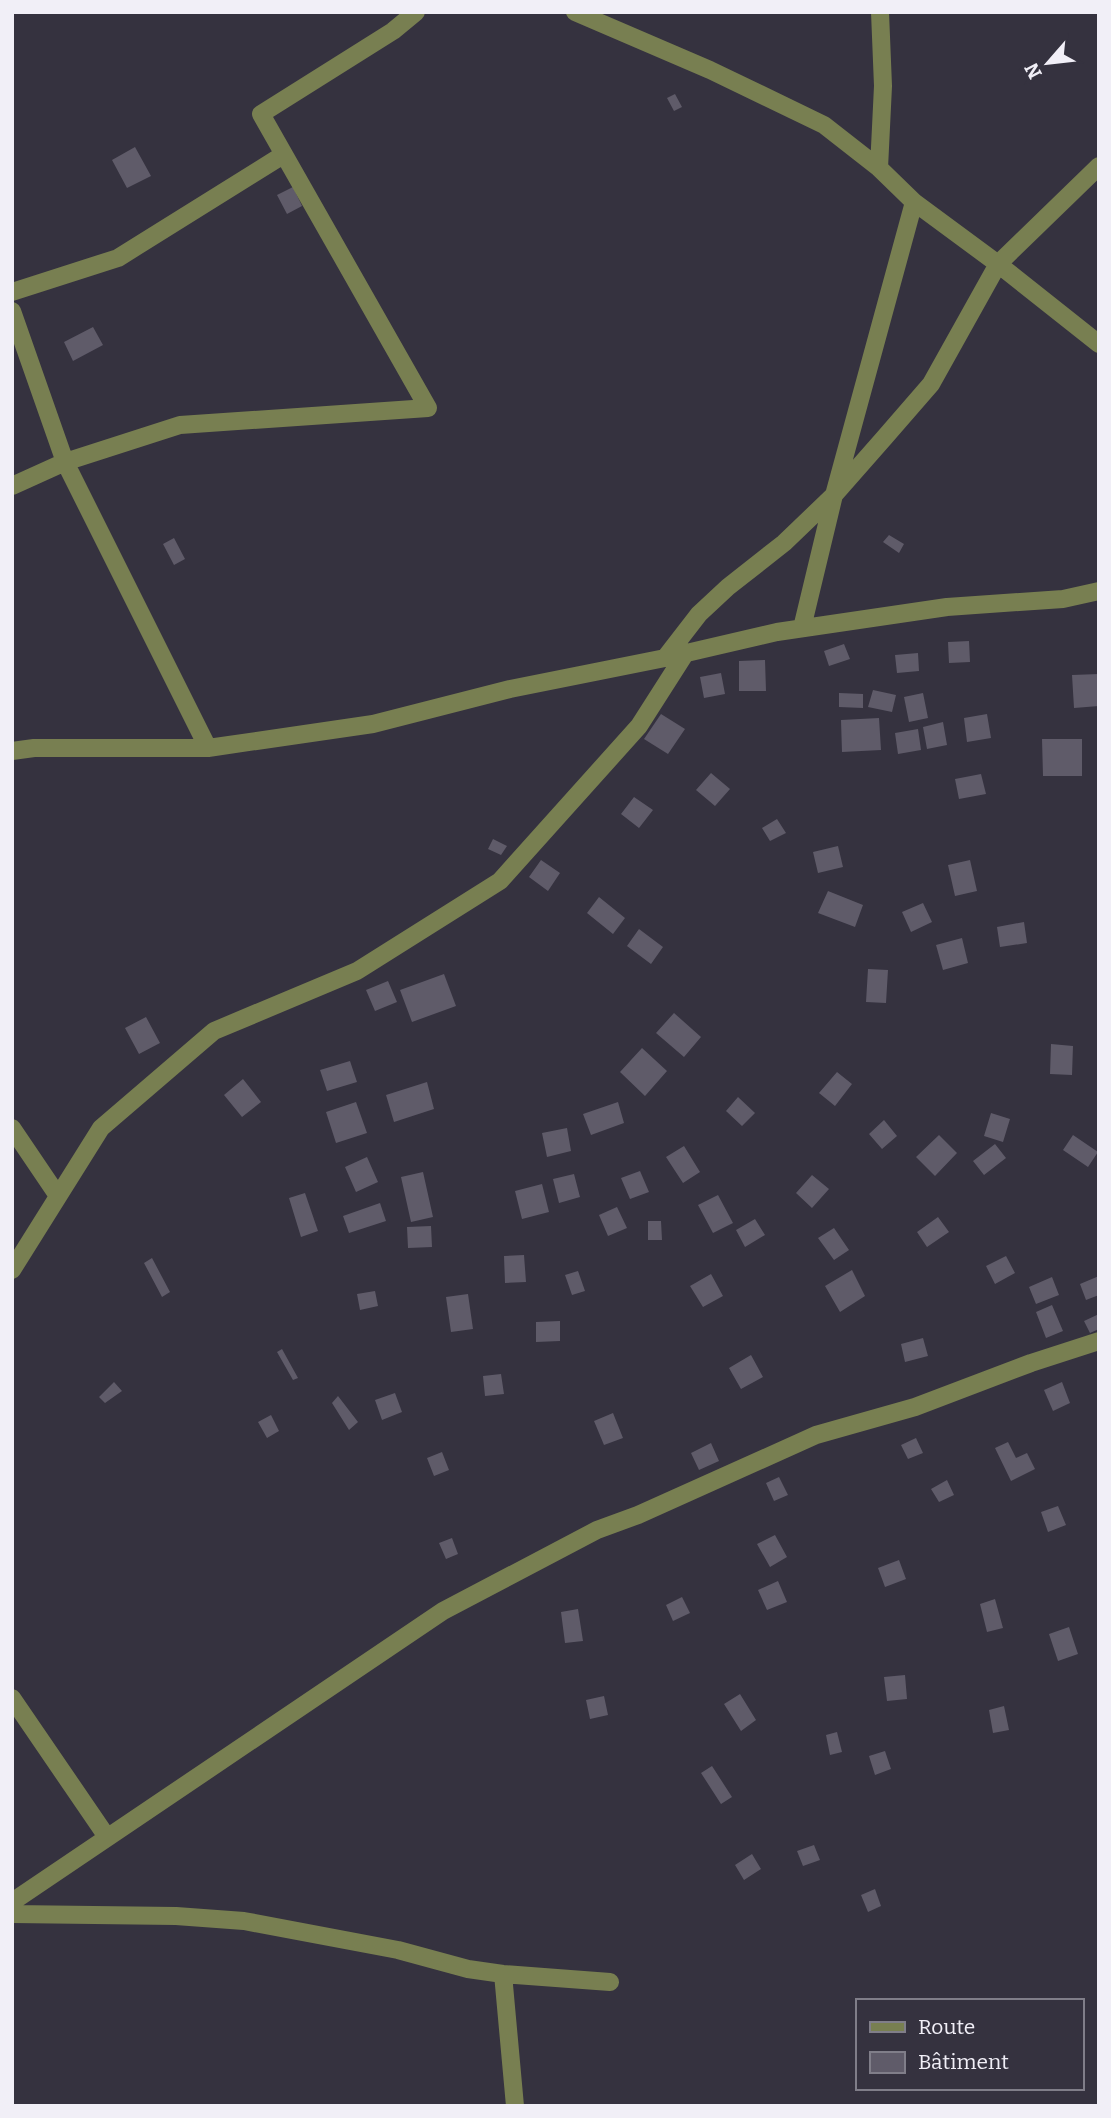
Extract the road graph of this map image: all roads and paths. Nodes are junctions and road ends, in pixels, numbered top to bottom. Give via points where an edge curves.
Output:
1 (415, 12) edge
2 (575, 12) edge
3 (880, 12) edge
4 (284, 155) junction
5 (1099, 166) edge
6 (879, 168) junction
7 (914, 202) junction
8 (998, 264) junction
9 (12, 292) edge
10 (12, 311) edge
11 (1099, 344) edge
12 (65, 462) junction
13 (12, 486) edge
14 (834, 495) junction
15 (1099, 591) edge
16 (802, 628) junction
17 (685, 654) junction
18 (665, 658) junction
19 (208, 748) junction
20 (12, 751) edge
21 (12, 1128) edge
22 (58, 1196) junction
23 (12, 1270) edge
24 (1099, 1341) edge
25 (12, 1698) edge
26 (107, 1837) junction
27 (12, 1902) edge
28 (12, 1914) edge
29 (503, 1974) junction
30 (610, 1982) dead end
31 (515, 2106) edge

1 - 4 street via 393,31 261,114
2 - 6 street via 824,125
3 - 6 street
4 - 9 street via 118,258
4 - 12 street via 428,408 180,425
5 - 8 street
6 - 7 street
7 - 8 street
7 - 14 street
8 - 11 street
8 - 14 street via 931,384
10 - 12 street
12 - 13 street
12 - 19 street
14 - 16 street
14 - 18 street via 699,614
15 - 16 street
16 - 17 street
17 - 18 street
17 - 22 street via 639,726 500,881 357,971 214,1031 101,1128
18 - 19 street via 510,689 373,724
19 - 20 street
21 - 22 street
22 - 23 street
24 - 26 street via 915,1407 816,1435 597,1530 443,1611
25 - 26 street
26 - 27 street
28 - 29 street via 244,1921
29 - 30 street
29 - 31 street

